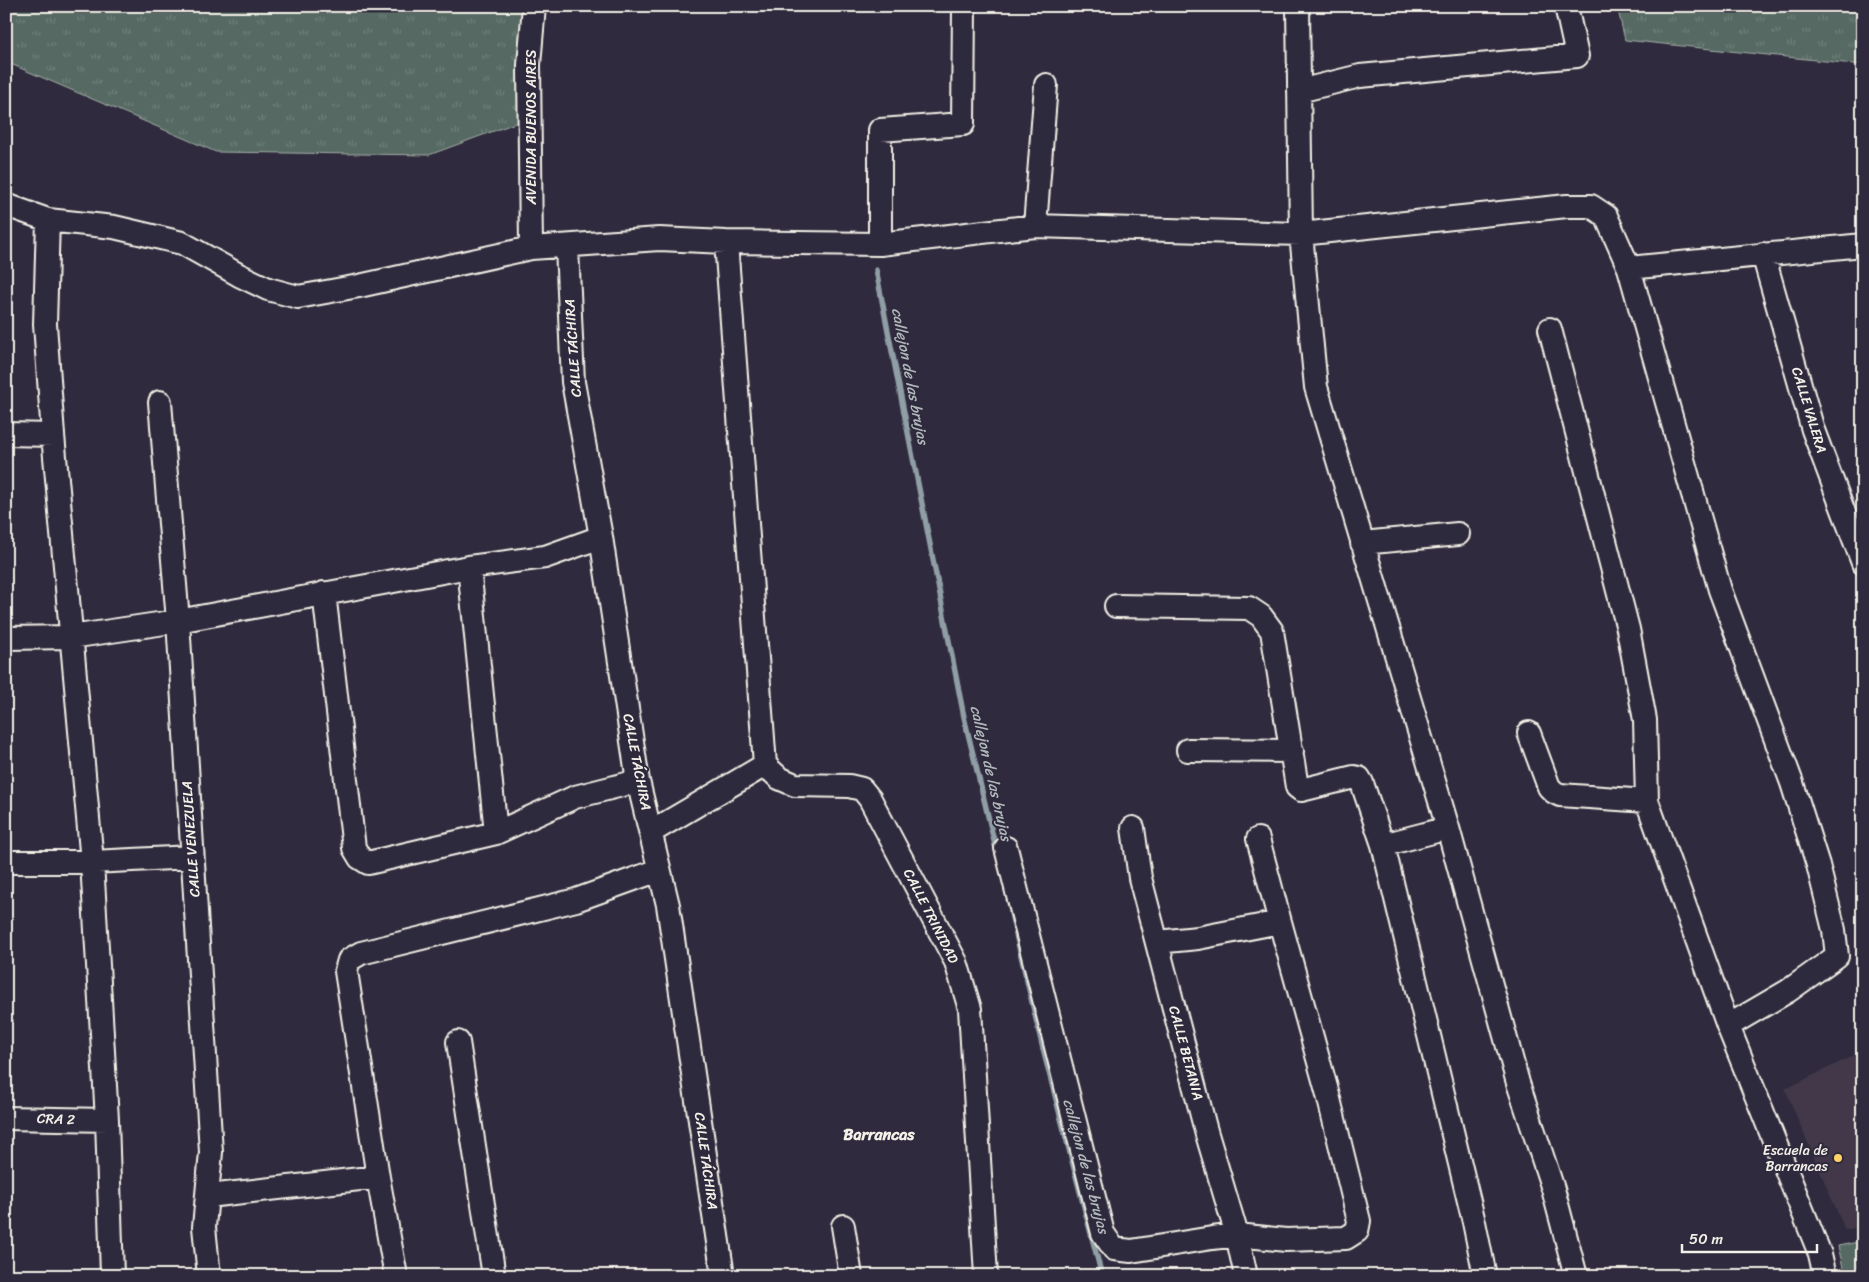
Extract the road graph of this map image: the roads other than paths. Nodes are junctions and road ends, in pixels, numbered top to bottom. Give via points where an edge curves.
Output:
1 (534, 6) edge
2 (964, 6) edge
3 (1298, 6) edge
4 (1566, 6) edge
5 (1046, 85) dead end
6 (1299, 91) junction
7 (6, 205) edge
8 (48, 220) junction
9 (1035, 226) junction
10 (1301, 234) junction
11 (726, 242) junction
12 (880, 244) junction
13 (1863, 245) edge
14 (567, 247) junction
15 (532, 248) junction
16 (1763, 254) junction
17 (1629, 268) junction
18 (1550, 329) dead end
19 (160, 402) dead end
20 (6, 434) edge
21 (53, 435) junction
22 (1458, 534) dead end
23 (601, 537) junction
24 (1362, 543) junction
25 (1863, 563) edge
26 (469, 567) junction
27 (324, 593) junction
28 (1116, 606) dead end
29 (178, 621) junction
30 (71, 637) junction
31 (6, 638) edge
32 (1529, 733) dead end
33 (1188, 750) dead end
34 (1292, 751) junction
35 (765, 765) junction
36 (638, 781) junction
37 (1647, 801) junction
38 (1133, 828) dead end
39 (1448, 828) junction
40 (651, 832) junction
41 (496, 833) junction
42 (1258, 839) dead end
43 (1384, 845) junction
44 (1006, 848) dead end
45 (192, 857) junction
46 (6, 862) edge
47 (92, 862) junction
48 (659, 870) junction
49 (1280, 922) junction
50 (1157, 942) junction
51 (1728, 1026) junction
52 (458, 1042) dead end
53 (6, 1118) edge
54 (107, 1120) junction
55 (378, 1177) junction
56 (208, 1196) junction
57 (843, 1226) dead end
58 (1237, 1235) junction
59 (112, 1276) edge
60 (209, 1276) edge
61 (396, 1276) edge
62 (494, 1276) edge
63 (723, 1276) edge
64 (851, 1276) edge
65 (986, 1276) edge
66 (1246, 1276) edge
67 (1485, 1276) edge
68 (1576, 1276) edge
69 (1825, 1276) edge

1 - 15 street, AVENIDA BUENOS AIRES via 529,65
2 - 12 street via 962,124 880,130
3 - 6 street
4 - 6 street via 1577,56 1360,76
5 - 9 street
6 - 10 street
7 - 8 street
8 - 15 street via 114,228 182,243 239,276 268,289 298,297
8 - 21 street via 45,324
9 - 10 street
9 - 12 street
10 - 17 street via 1591,206 1606,216
10 - 24 street via 1316,388
11 - 12 street
11 - 14 street via 659,239
11 - 35 street
13 - 16 street
14 - 15 street
14 - 23 street, CALLE TÁCHIRA via 573,382
16 - 17 street
16 - 25 street, CALLE VALERA via 1813,430
17 - 51 street via 1720,590 1792,783 1834,930 1837,956 1788,991
18 - 37 street via 1628,629 1646,720
19 - 29 street, CALLE VENEZUELA
20 - 21 street
21 - 30 street
22 - 24 street
23 - 26 street via 545,557
23 - 36 street, CALLE TÁCHIRA
24 - 39 street
26 - 27 street
26 - 41 street
27 - 29 street
27 - 41 street via 354,848 360,858 368,863
28 - 34 street via 1249,608 1261,616 1272,631
29 - 30 street
29 - 45 street, CALLE VENEZUELA
30 - 31 street
30 - 47 street
32 - 37 street via 1549,787 1554,792
33 - 34 street
34 - 43 street via 1298,789 1359,778
35 - 40 street
35 - 65 street, CALLE TRINIDAD via 779,778 795,785 862,789 870,798 956,962 970,1009
36 - 40 street, CALLE TÁCHIRA
36 - 41 street via 575,797
37 - 51 street
38 - 50 street, CALLE BETANIA via 1140,878
39 - 43 street
39 - 68 street via 1518,1083 1553,1190
40 - 48 street, CALLE TÁCHIRA
42 - 49 street
43 - 67 street
44 - 58 street via 1103,1233 1114,1249 1131,1252
45 - 47 street
45 - 56 street, CALLE VENEZUELA via 211,1152
46 - 47 street
47 - 54 street
48 - 55 street via 576,900 361,953 349,960 346,971
48 - 63 street, CALLE TÁCHIRA via 668,905
49 - 50 street via 1198,938
49 - 58 street via 1359,1221 1357,1231 1346,1238 1286,1240
50 - 58 street, CALLE BETANIA via 1206,1131
51 - 69 street via 1820,1254
52 - 62 street
53 - 54 street, CRA 2
54 - 59 street
55 - 56 street
55 - 61 street
56 - 60 street, CALLE VENEZUELA via 204,1227
57 - 64 street
58 - 66 street, CALLE BETANIA

